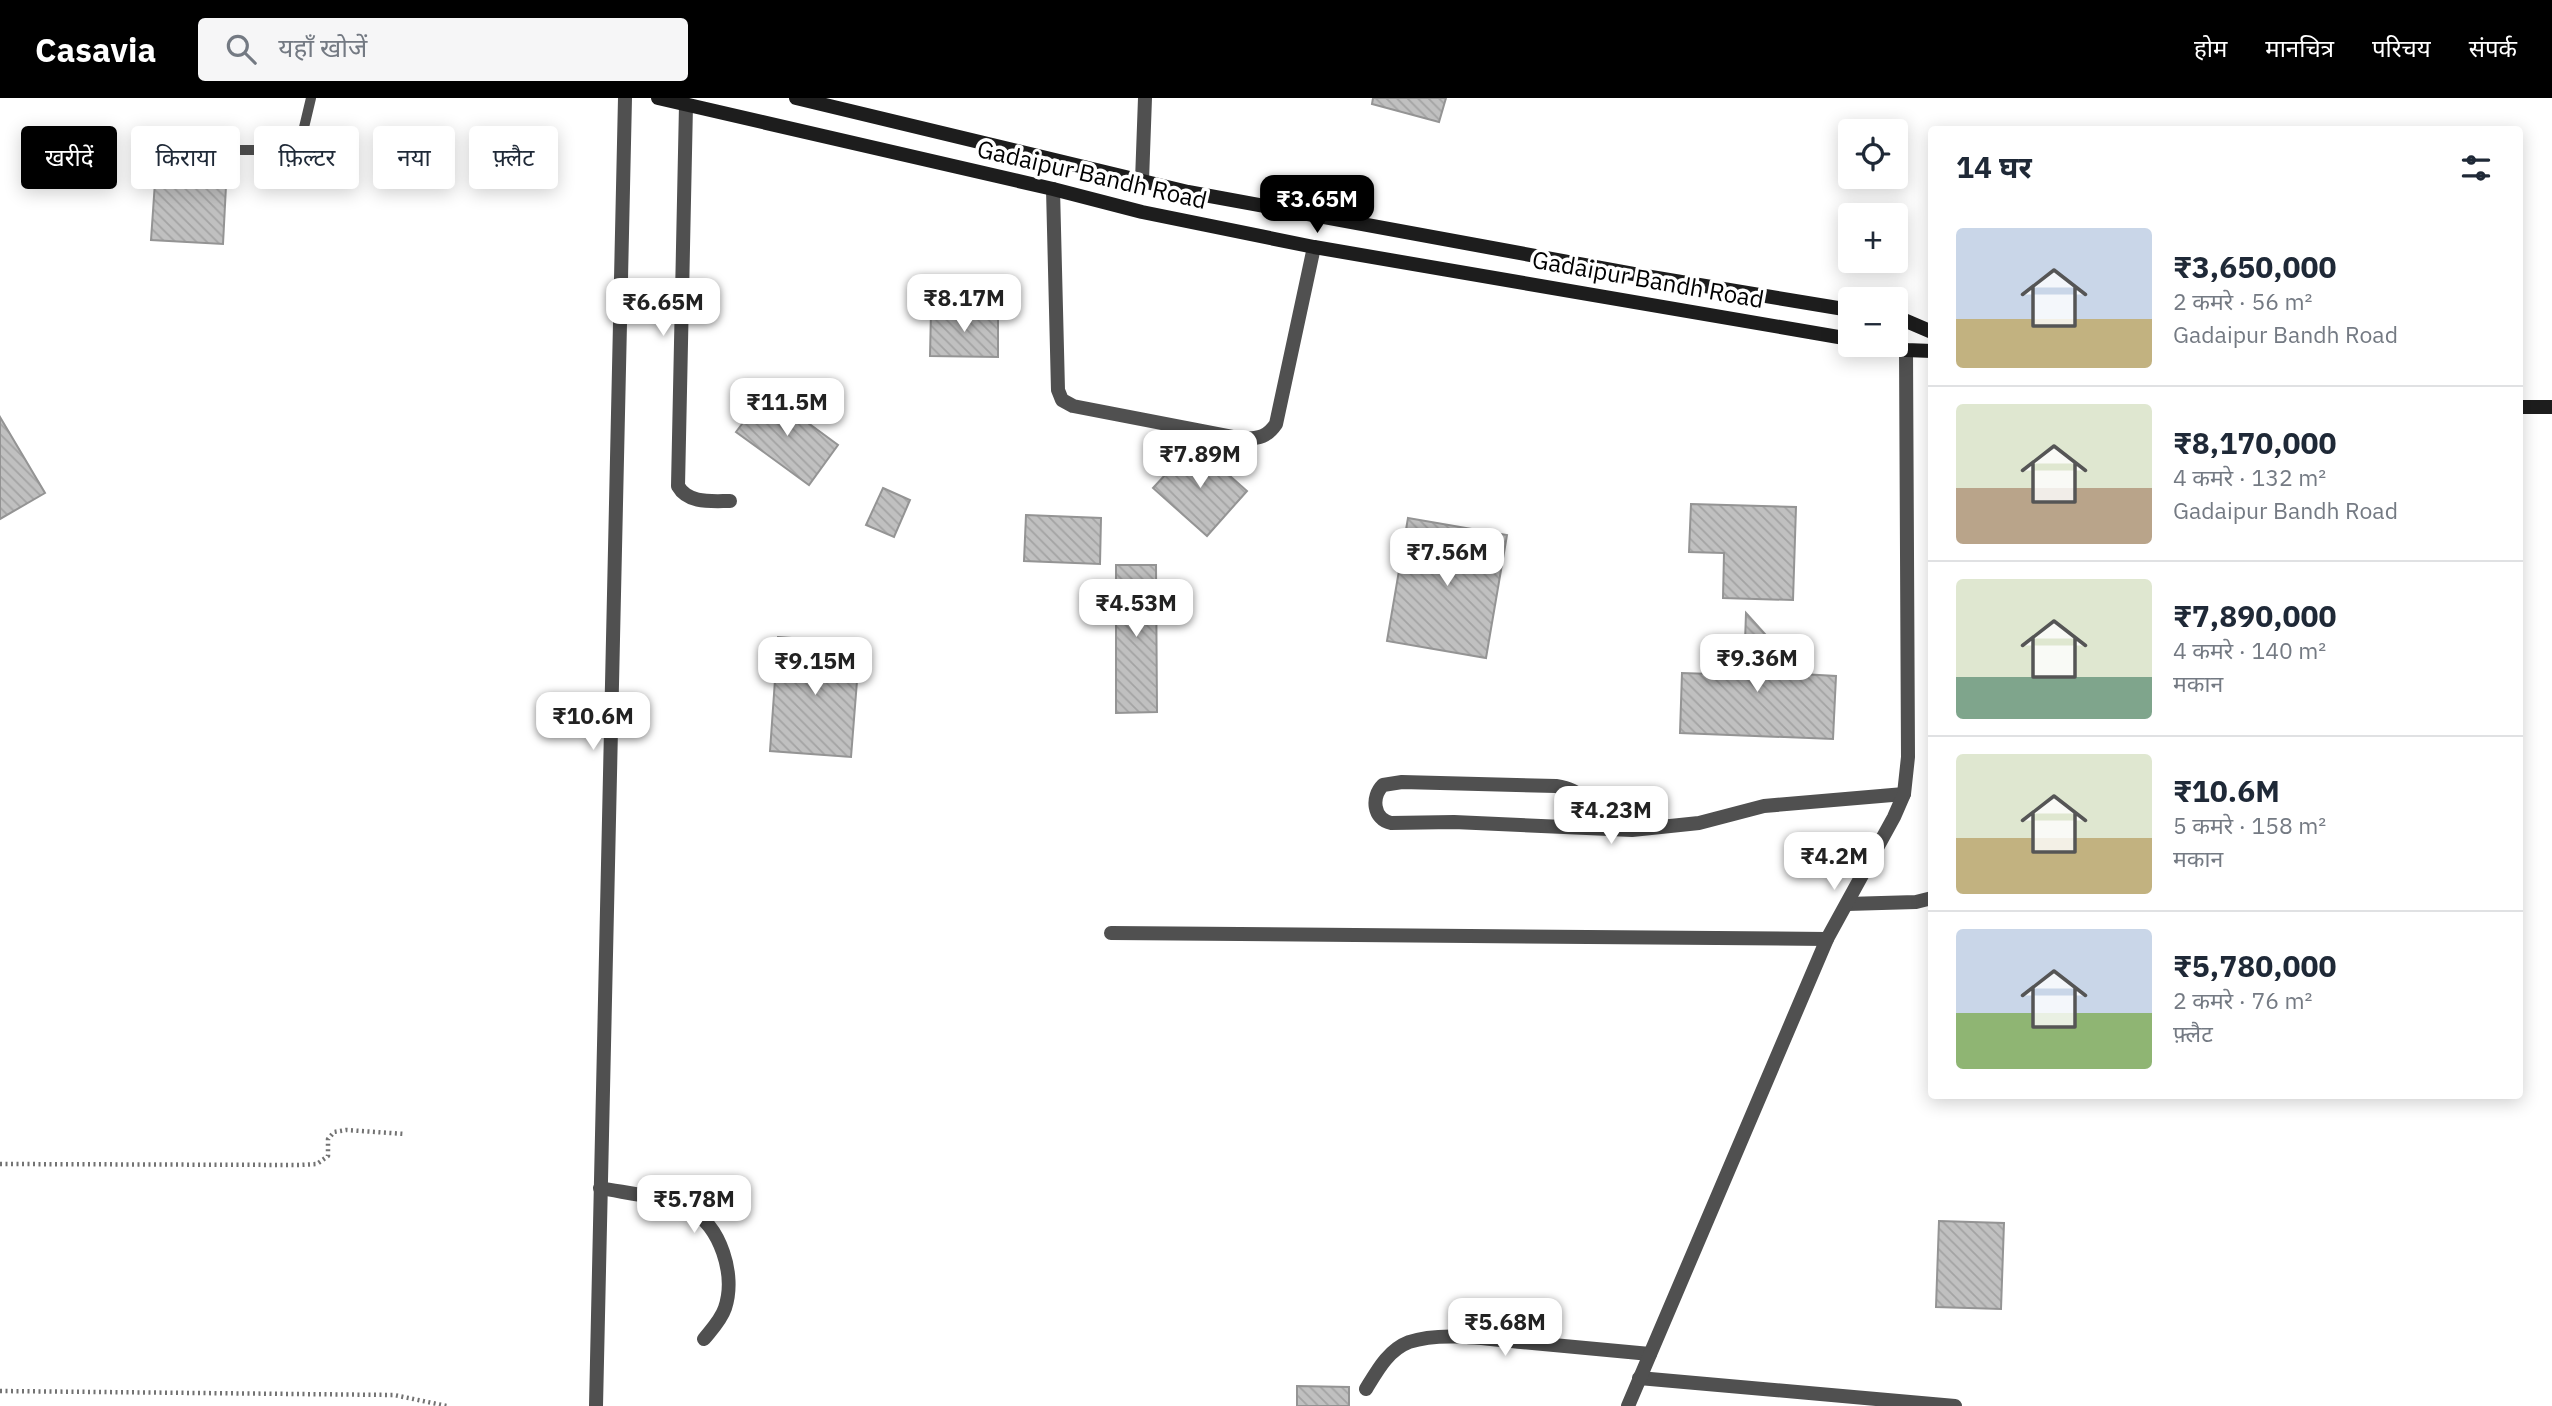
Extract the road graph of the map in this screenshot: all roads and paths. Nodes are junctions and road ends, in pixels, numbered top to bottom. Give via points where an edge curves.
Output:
1 (310, 98) edge
2 (625, 98) edge
3 (658, 98) edge
4 (796, 98) edge
5 (1145, 98) edge
6 (686, 105) junction
7 (240, 150) edge
8 (1142, 181) junction
9 (1053, 189) junction
10 (1314, 247) junction
11 (1838, 308) edge
12 (1908, 322) edge
13 (1928, 330) edge
14 (1838, 337) edge
15 (1908, 350) edge
16 (1928, 351) edge
17 (1906, 357) edge
18 (2523, 407) edge
19 (2552, 407) edge
20 (730, 501) dead end
21 (1904, 794) junction
22 (1586, 826) junction
23 (1928, 899) edge
24 (1847, 904) junction
25 (1111, 933) dead end
26 (1827, 939) junction
27 (405, 1134) dead end
28 (0, 1164) edge
29 (600, 1188) junction
30 (704, 1339) dead end
31 (1650, 1354) junction
32 (1639, 1378) junction
33 (1366, 1389) dead end
34 (0, 1391) edge
35 (447, 1406) edge
36 (596, 1406) edge
37 (1628, 1406) edge
38 (1955, 1406) edge

1 - 7 lane via 301,140 273,150
2 - 29 street
3 - 6 street, Gadaipur Bandh Road
4 - 8 street
5 - 8 street
6 - 9 street, Gadaipur Bandh Road
6 - 20 street via 678,486 688,496 704,501
8 - 11 street via 1332,220
9 - 10 street, Gadaipur Bandh Road
9 - 10 street via 1058,390 1062,400 1073,406 1244,439 1269,434 1276,424
10 - 14 street, Gadaipur Bandh Road
12 - 13 street
15 - 16 street
17 - 21 street via 1908,757
18 - 19 street
21 - 22 street via 1764,806 1658,828
21 - 24 street
22 - 22 street via 1588,804 1567,788 1402,782 1383,785 1377,794 1379,817 1391,823
23 - 24 street
24 - 26 street
25 - 26 street
26 - 31 street
27 - 28 path via 334,1132 328,1139 328,1156 317,1164
29 - 30 street via 677,1204 700,1215 711,1228 721,1246 728,1289 724,1311
29 - 36 street
31 - 32 street
31 - 33 street via 1480,1338 1415,1341 1382,1363
32 - 37 street
32 - 38 street
34 - 35 path via 394,1395

